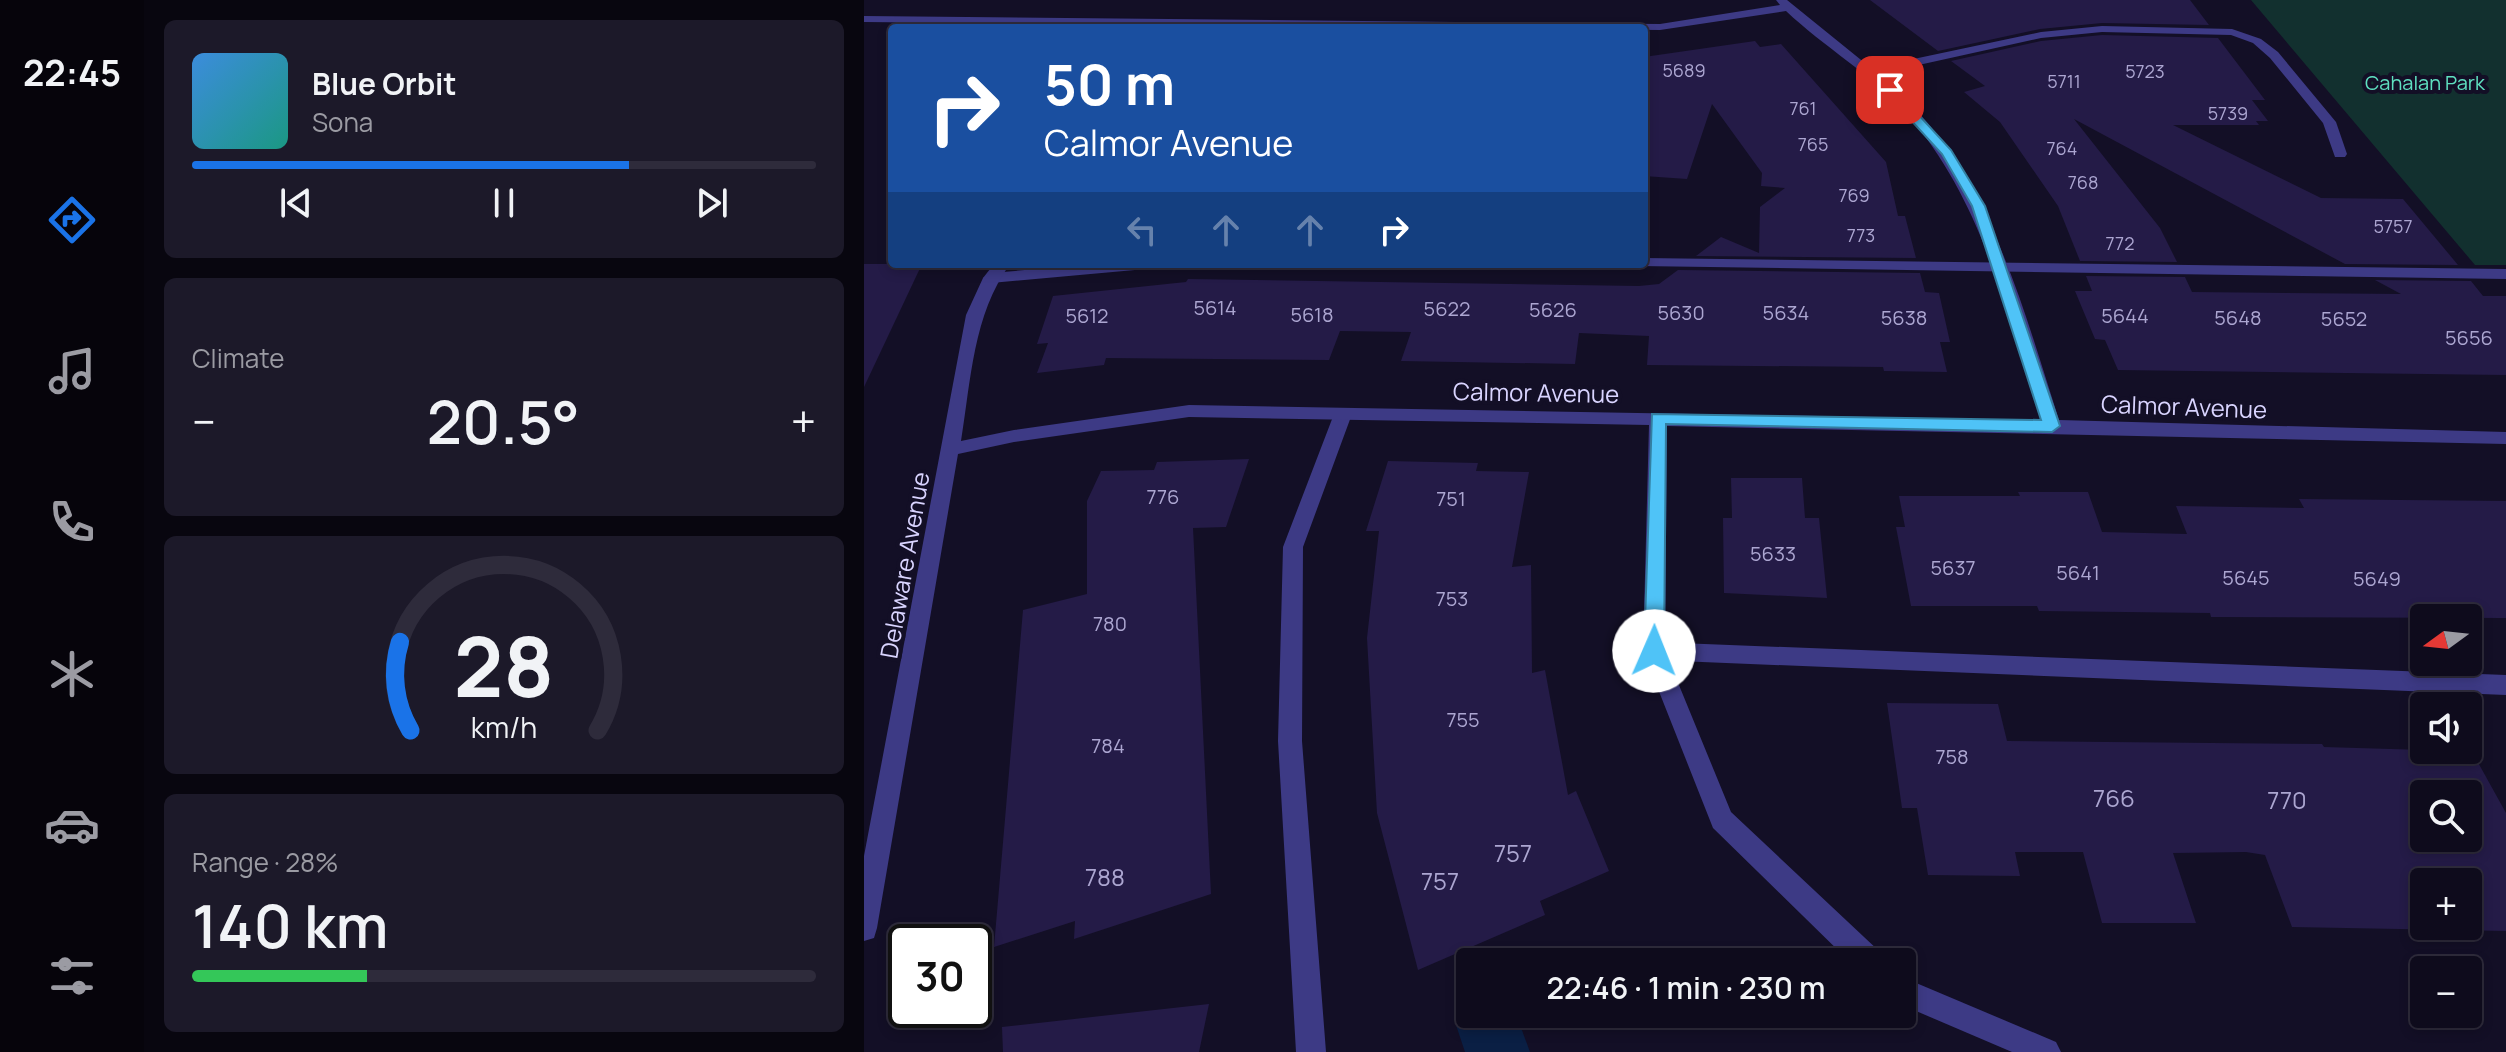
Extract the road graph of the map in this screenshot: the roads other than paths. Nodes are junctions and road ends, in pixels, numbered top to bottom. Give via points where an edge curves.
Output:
1 (1784, 3) edge
2 (864, 19) edge
3 (1178, 24) edge
4 (1648, 27) edge
5 (1870, 72) junction
6 (2340, 154) dead end
7 (1648, 263) edge
8 (1061, 268) edge
9 (2001, 269) junction
10 (997, 271) edge
11 (2506, 274) edge
12 (1343, 414) junction
13 (1658, 418) junction
14 (2052, 426) junction
15 (2506, 438) edge
16 (952, 449) junction
17 (1654, 651) junction
18 (2506, 685) edge
19 (864, 928) edge
20 (1855, 948) edge
21 (1916, 997) edge
22 (1311, 1052) edge
23 (2046, 1052) edge

1 - 4 street
1 - 5 street
2 - 3 street
5 - 6 street via 2041,35 2102,29 2232,32 2257,41 2274,55 2329,122
5 - 9 street via 1947,152 1978,206
7 - 9 street
8 - 10 street
9 - 11 street
9 - 14 street
10 - 16 street, Delaware Avenue via 974,315
12 - 13 street, Calmor Avenue
12 - 16 street, Calmor Avenue via 1189,411
12 - 22 street via 1293,547 1290,741
13 - 14 street, Calmor Avenue
13 - 17 street
14 - 15 street, Calmor Avenue
16 - 19 street, Delaware Avenue
17 - 18 street
17 - 20 street via 1722,820
21 - 23 street

